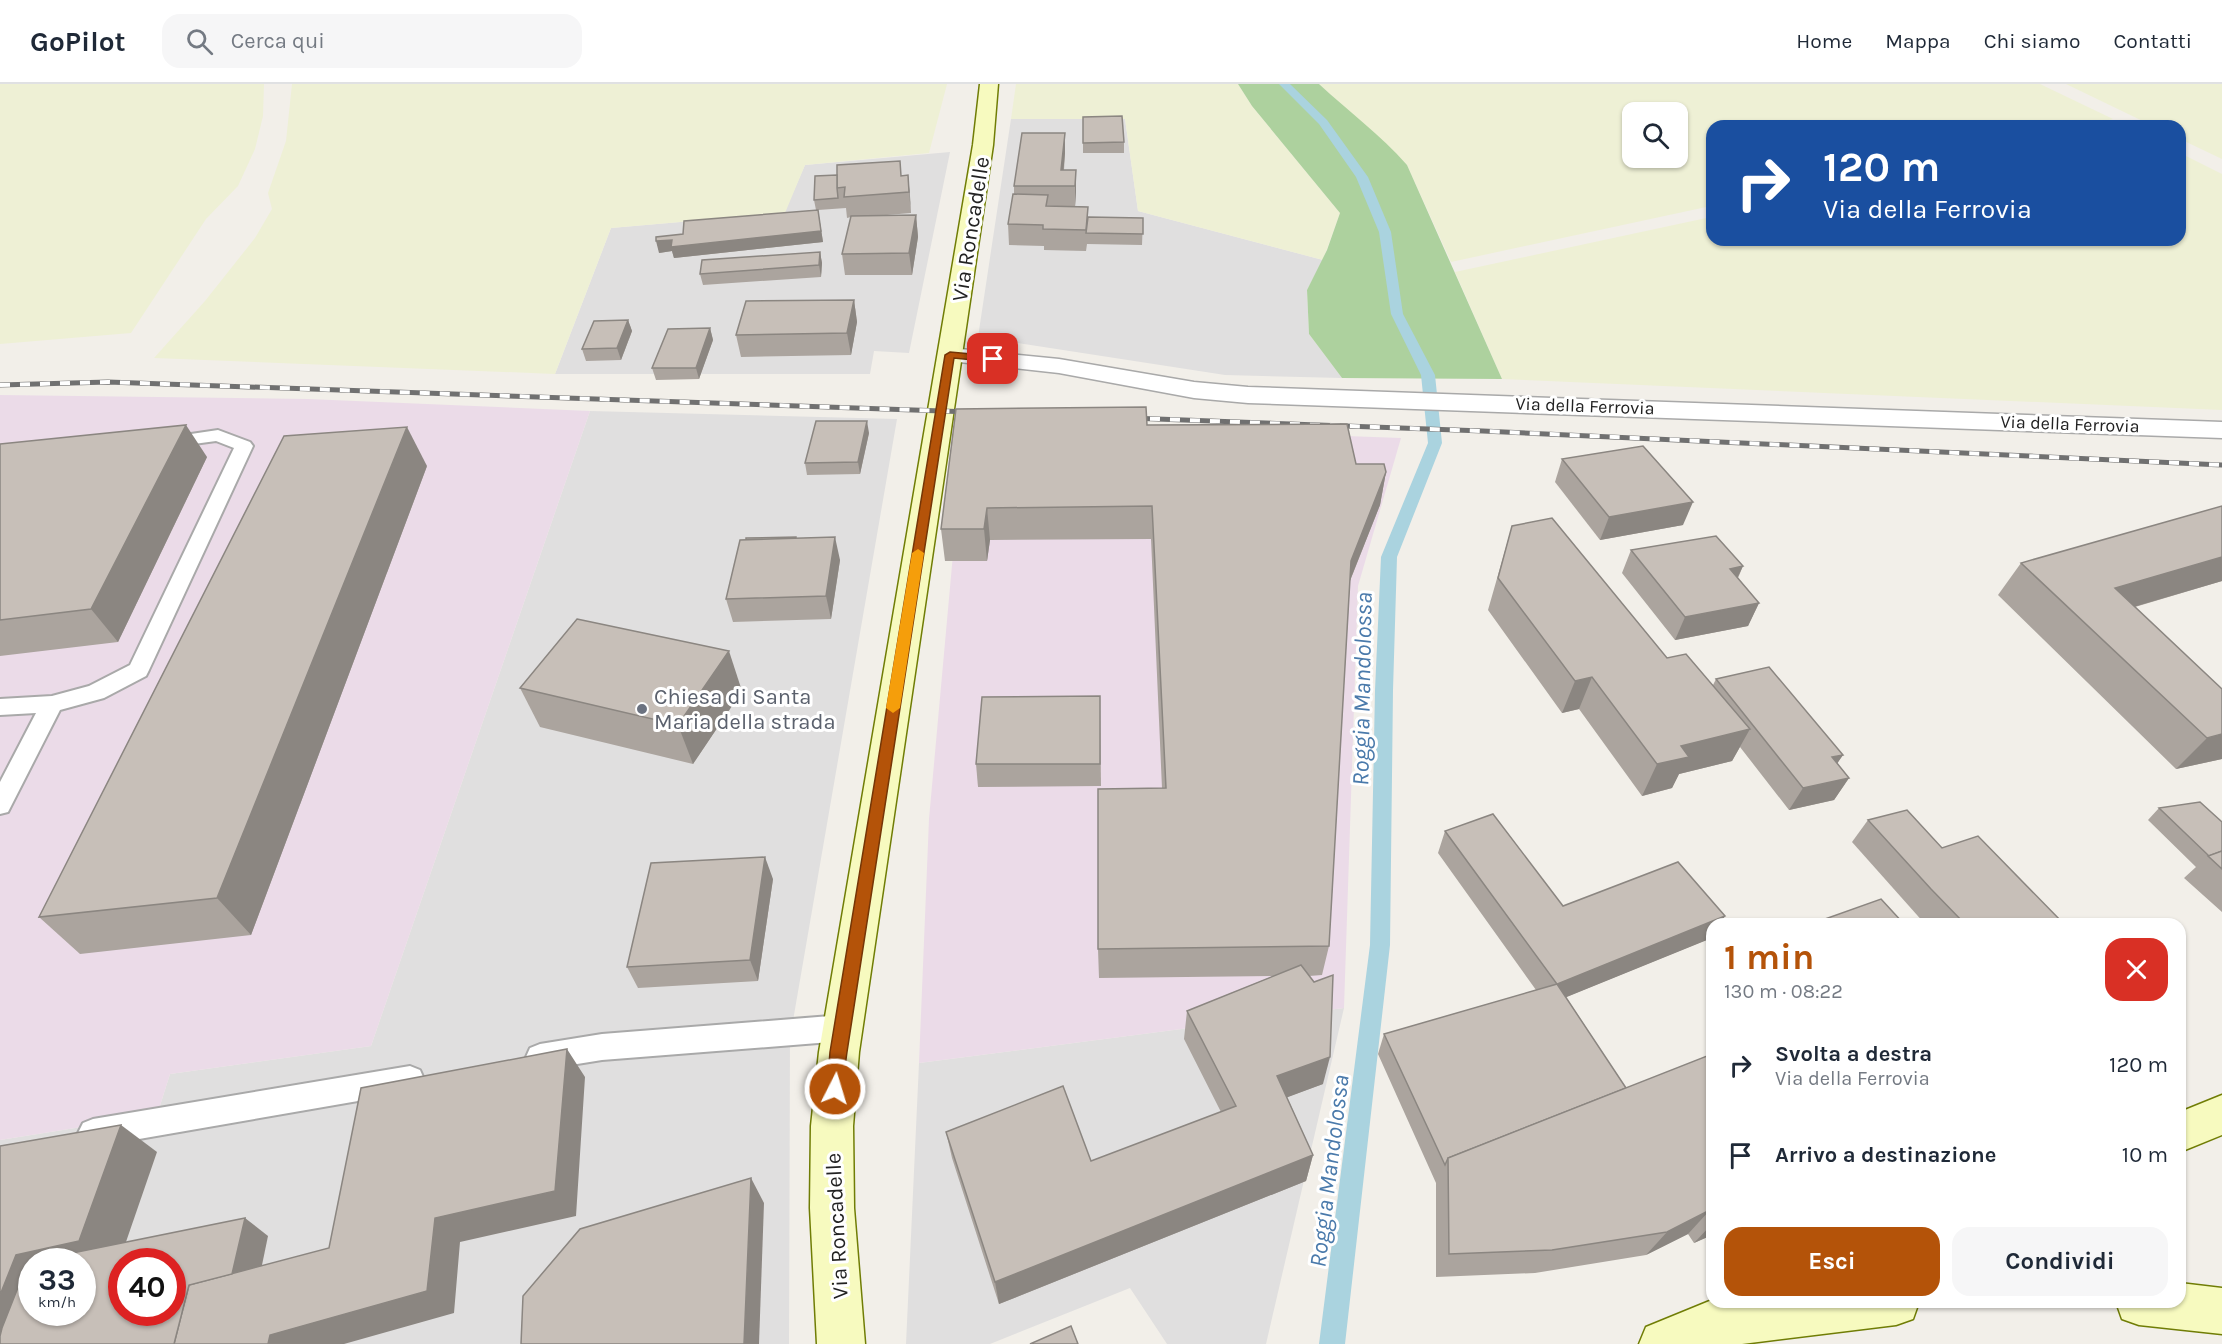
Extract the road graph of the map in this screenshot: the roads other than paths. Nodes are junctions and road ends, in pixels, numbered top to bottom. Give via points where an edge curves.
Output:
1 (989, 84) edge
2 (950, 355) junction
3 (2222, 430) edge
4 (149, 444) edge
5 (52, 704) junction
6 (0, 707) edge
7 (0, 805) edge
8 (843, 1028) junction
9 (519, 1061) edge
10 (437, 1075) edge
11 (2222, 1115) edge
12 (2186, 1130) edge
13 (71, 1136) edge
14 (2186, 1307) edge
15 (1751, 1308) edge
16 (1846, 1308) edge
17 (2222, 1311) edge
18 (1712, 1324) junction
19 (842, 1341) edge
20 (1663, 1344) edge

1 - 2 street, Via Roncadelle
2 - 3 street, Via della Ferrovia via 1059,366 1248,395
2 - 8 street, Via Roncadelle
4 - 5 lane via 218,435 244,446 138,670 96,692
5 - 6 lane
5 - 7 lane
8 - 9 lane via 602,1047
8 - 19 street, Via Roncadelle via 832,1126 832,1208
10 - 13 lane
11 - 12 street
14 - 17 street
15 - 18 street
16 - 18 street
18 - 20 street

